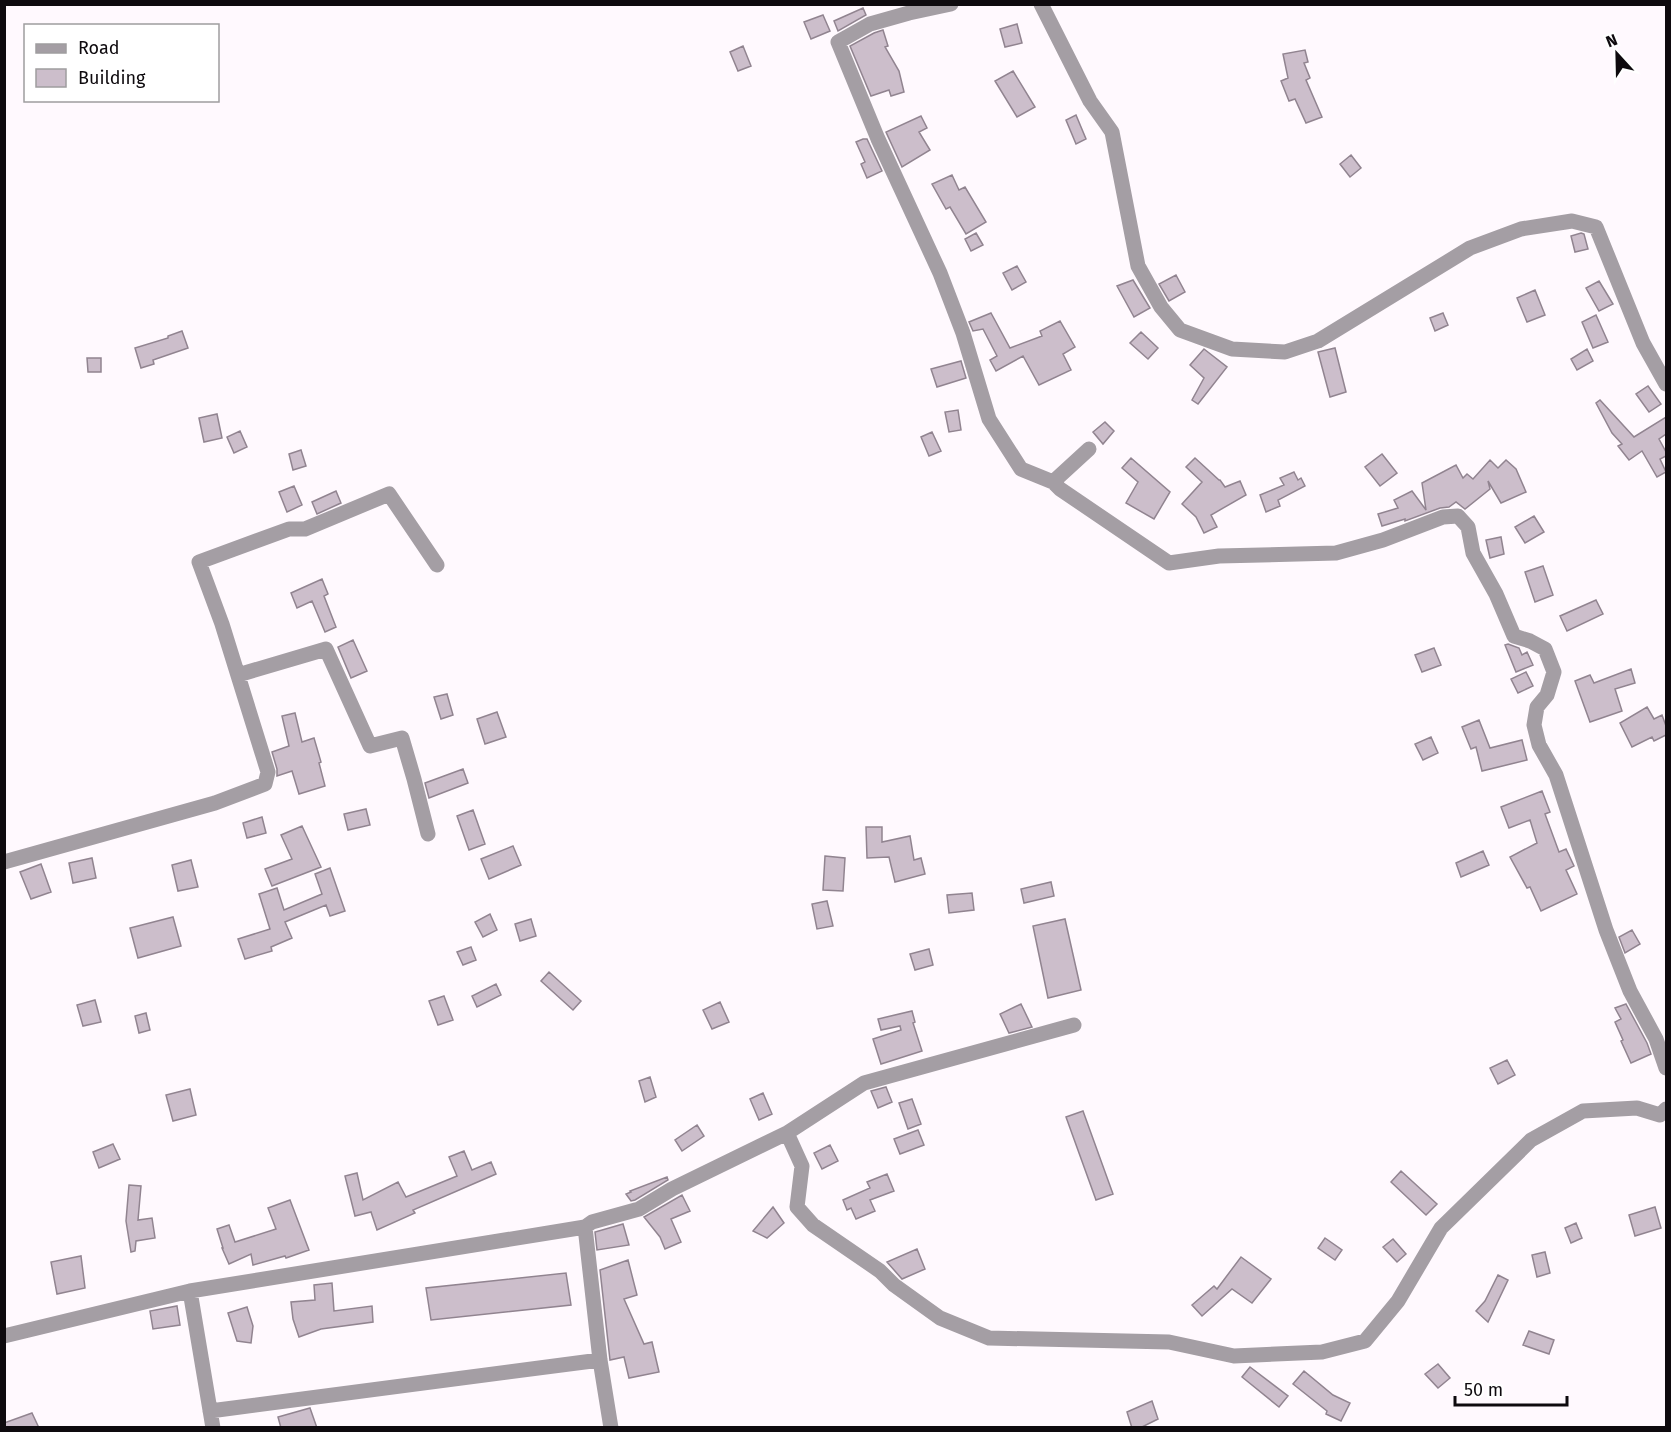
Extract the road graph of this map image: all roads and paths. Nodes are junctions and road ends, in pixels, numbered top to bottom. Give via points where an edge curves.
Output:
1 (951, 4) edge
2 (1041, 4) edge
3 (1666, 384) edge
4 (1089, 448) dead end
5 (1053, 482) junction
6 (437, 565) dead end
7 (238, 675) junction
8 (428, 834) dead end
9 (4, 862) edge
10 (1074, 1025) dead end
11 (1666, 1068) edge
12 (1666, 1109) edge
13 (788, 1132) junction
14 (585, 1227) junction
15 (189, 1291) junction
16 (4, 1336) edge
17 (600, 1360) junction
18 (210, 1411) junction
19 (213, 1428) edge
20 (611, 1428) edge

1 - 5 street via 870,24 838,42 940,273 989,419 1021,469
2 - 3 street via 1090,101 1112,132 1138,266 1161,307 1180,330 1232,350 1285,352 1326,336 1470,248 1521,229 1572,221 1596,227 1643,343
4 - 5 street
5 - 11 street via 1169,563 1219,556 1336,553 1443,517 1458,516 1467,528 1473,553 1514,636 1545,649 1554,672 1547,694 1537,707 1534,725 1539,745 1556,775 1606,930
6 - 7 street via 388,494 305,529 289,528 199,562
7 - 8 street via 326,649 370,746 402,738
7 - 9 street via 268,772 265,784 215,803
10 - 13 street via 864,1083
12 - 13 street via 1660,1115 1636,1108 1582,1112 1531,1140 1441,1228 1398,1301 1365,1341 1322,1352 1234,1356 1169,1342 989,1338 940,1318 813,1225 796,1207 802,1166
13 - 14 street via 639,1209
14 - 15 street
14 - 17 street
15 - 16 street
15 - 18 street
17 - 18 street
17 - 20 street
18 - 19 street

